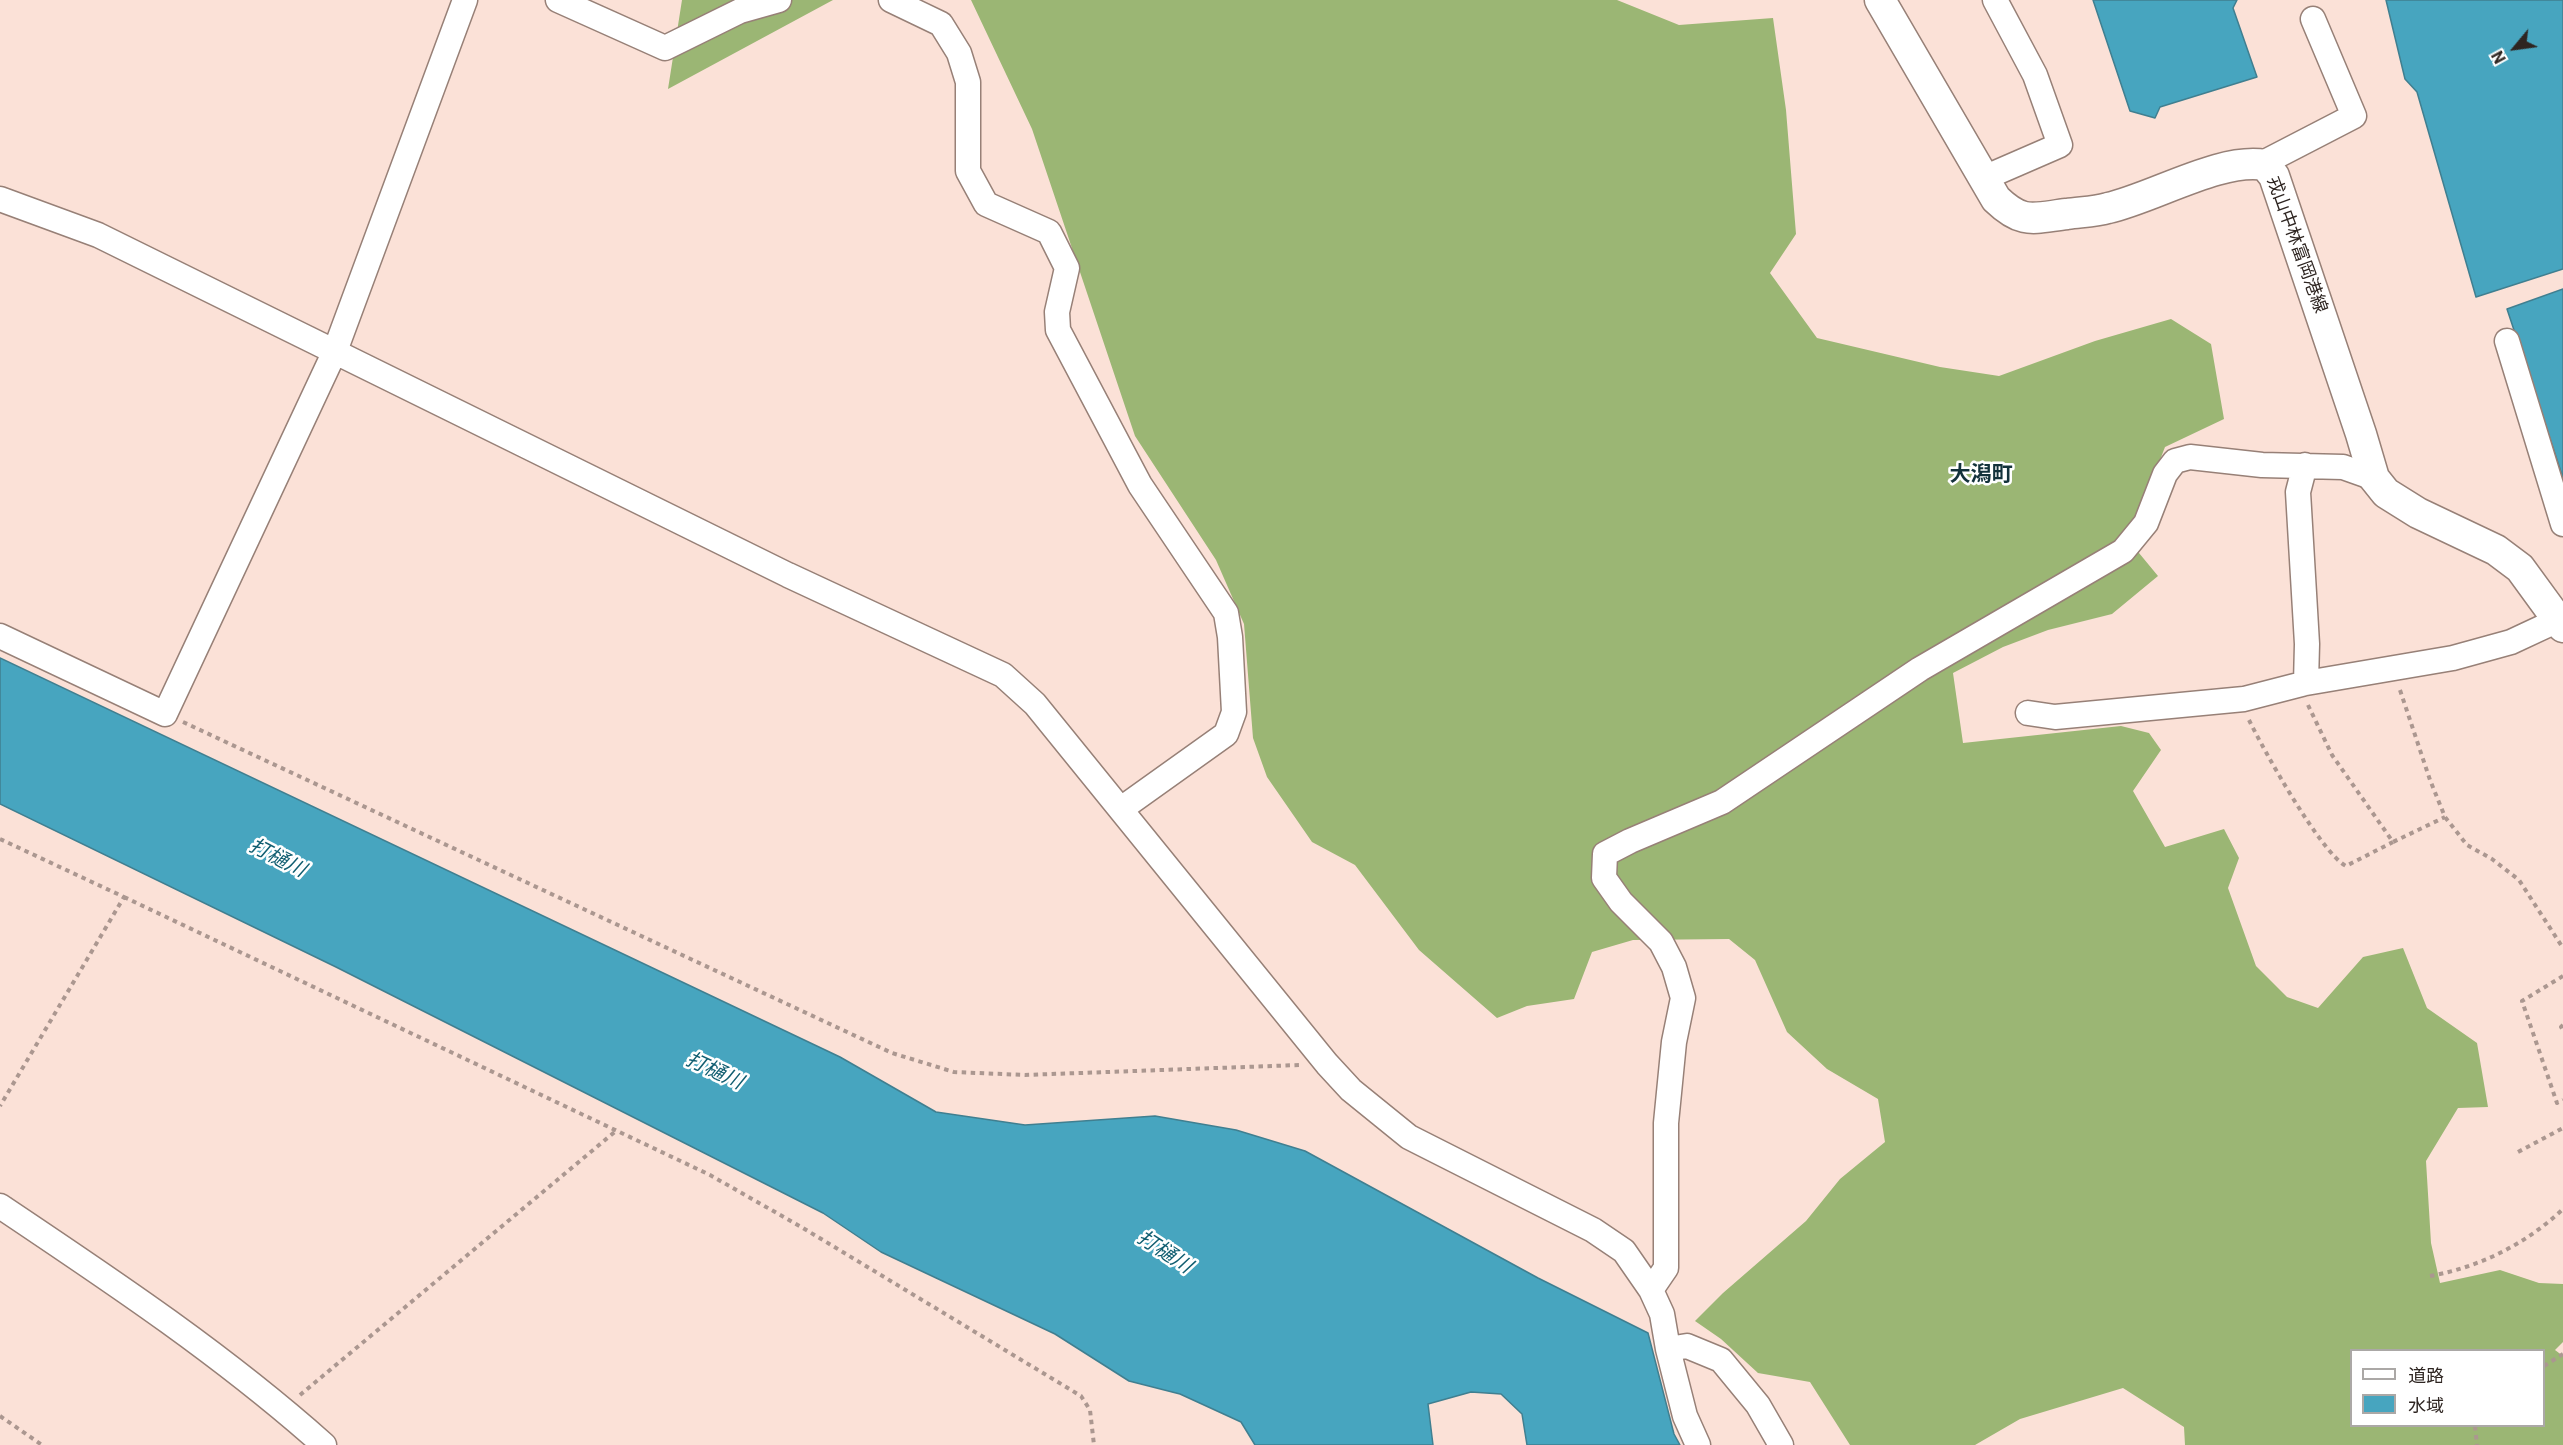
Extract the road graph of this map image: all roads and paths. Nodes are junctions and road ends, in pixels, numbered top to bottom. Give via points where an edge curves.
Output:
1 (465, 0) edge
2 (558, 0) edge
3 (779, 0) edge
4 (891, 0) edge
5 (1880, 0) edge
6 (1995, 0) edge
7 (2313, 19) dead end
8 (2265, 165) junction
9 (1984, 178) junction
10 (0, 199) edge
11 (2507, 341) dead end
12 (335, 351) junction
13 (2305, 465) junction
14 (2374, 478) junction
15 (2563, 524) edge
16 (2561, 623) edge
17 (0, 636) edge
18 (2395, 668) junction
19 (2306, 683) junction
20 (2244, 699) junction
21 (2028, 713) dead end
22 (165, 714) junction
23 (1121, 809) junction
24 (2445, 817) junction
25 (0, 838) edge
26 (2394, 842) junction
27 (124, 897) junction
28 (2563, 948) edge
29 (2563, 976) edge
30 (2563, 1025) edge
31 (2563, 1030) edge
32 (1327, 1065) junction
33 (2563, 1100) edge
34 (0, 1106) edge
35 (2563, 1128) edge
36 (618, 1130) junction
37 (2518, 1152) dead end
38 (0, 1206) edge
39 (2563, 1209) edge
40 (2430, 1276) dead end
41 (1651, 1290) junction
42 (1668, 1349) junction
43 (2563, 1354) edge
44 (2545, 1365) edge
45 (285, 1410) junction
46 (0, 1416) edge
47 (2475, 1427) edge
48 (42, 1445) edge
49 (324, 1445) edge
50 (1094, 1445) edge
51 (1698, 1445) edge
52 (1781, 1445) edge
53 (2477, 1445) edge

1 - 12 street
2 - 3 street via 665,48 740,11
4 - 23 street via 941,24 959,53 968,82 968,171 986,204 1050,232 1067,268 1057,312 1058,330 1140,485 1226,613 1234,712 1226,734
5 - 9 main road, 戎山中林富岡港線
6 - 9 street via 2035,75 2060,145
7 - 8 street via 2354,116
8 - 9 main road, 戎山中林富岡港線 via 2224,168 2108,209 2026,219 2011,213 1996,199
8 - 14 main road, 戎山中林富岡港線 via 2274,176
10 - 12 street via 98,235
11 - 15 street
12 - 22 street
12 - 23 street via 788,575 1003,675 1035,704
13 - 14 street via 2343,467
13 - 19 street via 2298,492
13 - 41 street via 2262,465 2190,456 2175,461 2165,474 2146,524 2123,550 1920,669 1722,801 1605,854 1604,878 1621,902 1661,942 1683,998 1666,1123 1666,1268
14 - 16 main road, 戎山中林富岡港線 via 2386,493 2418,513 2496,550 2520,568
16 - 18 street via 2453,658
17 - 22 street
18 - 19 street
18 - 24 path via 2412,730
19 - 20 street
19 - 26 path via 2308,706 2332,755
20 - 21 street via 2055,717
20 - 26 path via 2258,738 2338,862 2346,866
22 - 32 path via 892,1053 954,1072 1025,1075
23 - 32 street
24 - 26 path
24 - 28 path via 2467,845 2519,880
25 - 27 path
27 - 34 path
27 - 36 path
29 - 33 path via 2522,1001 2557,1103
30 - 31 path
32 - 41 street via 1409,1137 1593,1230 1624,1251
35 - 37 path
36 - 45 path
36 - 50 path via 710,1175 803,1228 1082,1396 1090,1410
38 - 45 street via 161,1314
39 - 40 path via 2540,1231 2488,1259
41 - 42 street via 1662,1314
42 - 51 street via 1685,1416
42 - 52 street via 1687,1346 1721,1360 1758,1405
43 - 44 path
45 - 49 street
46 - 48 path
47 - 53 path

